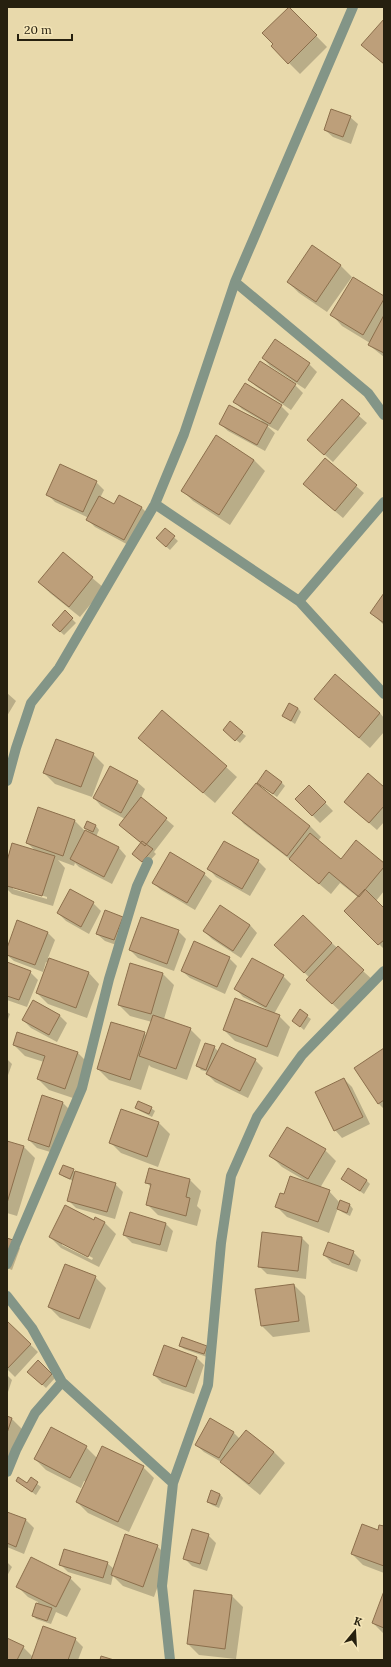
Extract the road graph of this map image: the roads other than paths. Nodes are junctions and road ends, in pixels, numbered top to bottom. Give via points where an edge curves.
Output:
1 (353, 7) edge
2 (235, 282) junction
3 (384, 415) edge
4 (384, 502) edge
5 (155, 504) junction
6 (299, 601) junction
7 (384, 694) edge
8 (7, 781) edge
9 (148, 862) dead end
10 (384, 971) edge
11 (7, 1264) edge
12 (7, 1296) edge
13 (62, 1382) junction
14 (7, 1472) edge
15 (173, 1483) junction
16 (170, 1660) edge

1 - 2 street
2 - 3 street via 368,393
2 - 5 street via 184,434
4 - 6 street
5 - 6 street
5 - 8 street via 59,668 31,702
6 - 7 street
9 - 11 street via 137,886 82,1088
10 - 15 street via 302,1055 257,1117 231,1176 221,1243 208,1384
12 - 13 street via 32,1328
13 - 14 street via 35,1413
13 - 15 street
15 - 16 street via 162,1586

